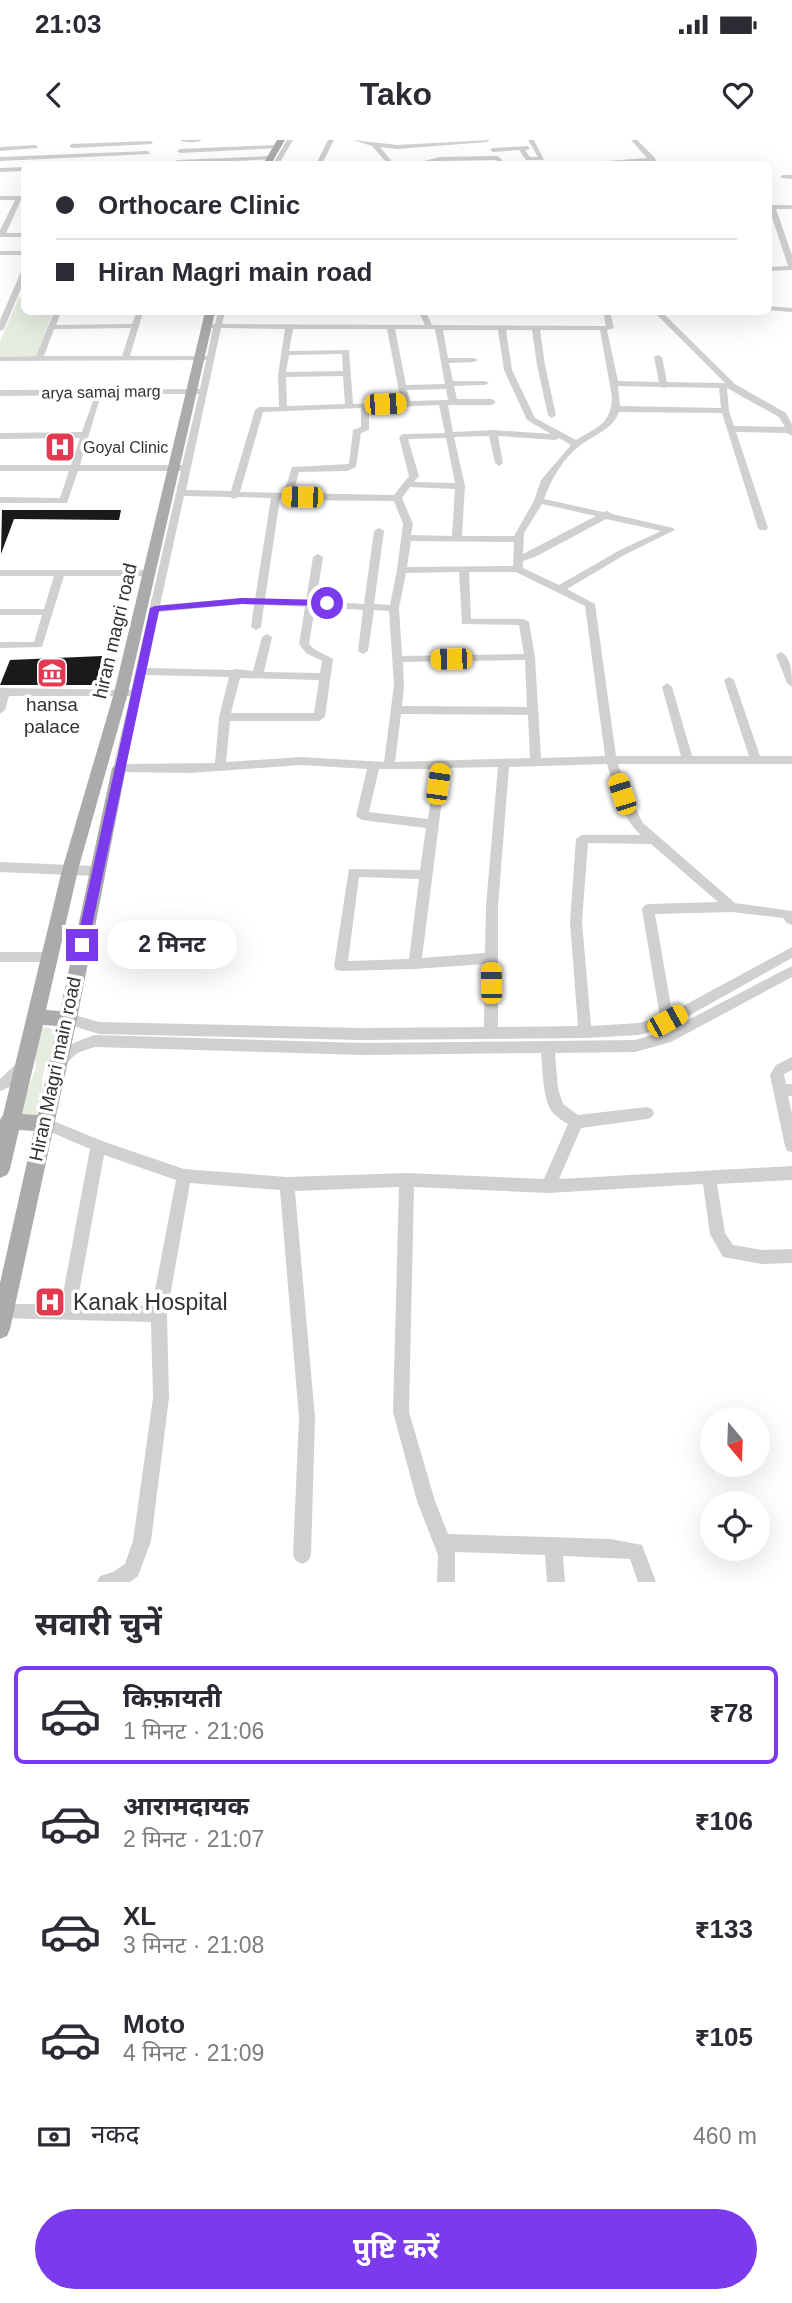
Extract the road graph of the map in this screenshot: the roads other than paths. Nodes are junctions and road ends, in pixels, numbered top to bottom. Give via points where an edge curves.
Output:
1 (183, 140) edge
2 (199, 140) edge
3 (290, 140) edge
4 (331, 140) edge
5 (356, 140) edge
6 (487, 140) edge
7 (635, 140) edge
8 (152, 141) edge
9 (73, 143) edge
10 (533, 143) edge
11 (37, 144) edge
12 (279, 144) edge
13 (374, 145) junction
14 (520, 148) junction
15 (0, 149) edge
16 (494, 150) junction
17 (180, 151) junction
18 (148, 153) junction
19 (70, 156) junction
20 (0, 159) edge
21 (32, 161) edge
22 (68, 161) edge
23 (144, 161) edge
24 (178, 161) edge
25 (271, 161) edge
26 (272, 161) edge
27 (320, 161) edge
28 (388, 161) edge
29 (430, 161) edge
30 (500, 161) edge
31 (653, 161) edge
32 (21, 169) edge
33 (0, 170) edge
34 (783, 177) dead end
35 (792, 177) edge
36 (0, 198) edge
37 (21, 198) edge
38 (21, 199) edge
39 (772, 207) edge
40 (792, 207) edge
41 (0, 210) edge
42 (13, 210) junction
43 (772, 211) edge
44 (4, 222) edge
45 (0, 235) edge
46 (21, 235) edge
47 (790, 251) edge
48 (0, 253) edge
49 (21, 253) edge
50 (792, 267) edge
51 (772, 269) edge
52 (21, 283) edge
53 (15, 296) junction
54 (21, 296) edge
55 (772, 308) edge
56 (792, 310) edge
57 (56, 315) edge
58 (139, 315) edge
59 (425, 315) edge
60 (608, 315) edge
61 (661, 315) edge
62 (211, 321) edge
63 (136, 326) junction
64 (289, 326) junction
65 (390, 326) junction
66 (433, 326) junction
67 (51, 327) junction
68 (502, 327) junction
69 (536, 328) junction
70 (603, 328) junction
71 (0, 329) edge
72 (285, 353) junction
73 (658, 357) dead end
74 (204, 358) junction
75 (0, 359) edge
76 (39, 359) junction
77 (125, 359) junction
78 (474, 360) dead end
79 (445, 361) junction
80 (348, 373) junction
81 (282, 375) junction
82 (485, 383) dead end
83 (614, 383) junction
84 (450, 385) junction
85 (664, 386) junction
86 (727, 386) junction
87 (403, 388) junction
88 (196, 394) junction
89 (0, 395) edge
90 (98, 397) junction
91 (448, 402) junction
92 (492, 402) dead end
93 (406, 404) junction
94 (365, 405) junction
95 (349, 406) junction
96 (283, 408) junction
97 (618, 410) junction
98 (725, 411) junction
99 (552, 415) dead end
100 (788, 415) edge
101 (733, 429) junction
102 (791, 432) edge
103 (493, 433) junction
104 (85, 435) junction
105 (448, 435) junction
106 (0, 436) edge
107 (560, 437) junction
108 (576, 444) junction
109 (499, 463) dead end
110 (0, 468) edge
111 (75, 468) junction
112 (179, 468) junction
113 (407, 484) junction
114 (460, 486) junction
115 (180, 493) junction
116 (234, 495) junction
117 (282, 497) junction
118 (397, 498) junction
119 (0, 500) edge
120 (539, 501) junction
121 (607, 514) junction
122 (763, 528) dead end
123 (379, 531) dead end
124 (457, 536) junction
125 (406, 538) junction
126 (519, 539) junction
127 (318, 557) dead end
128 (518, 564) junction
129 (402, 570) junction
130 (464, 570) junction
131 (0, 573) edge
132 (60, 573) junction
133 (149, 573) junction
134 (560, 589) junction
135 (260, 601) junction
136 (310, 602) junction
137 (369, 605) junction
138 (155, 608) junction
139 (394, 608) junction
140 (0, 612) edge
141 (48, 612) junction
142 (256, 627) dead end
143 (267, 637) dead end
144 (0, 645) edge
145 (363, 651) dead end
146 (781, 655) dead end
147 (530, 657) junction
148 (398, 659) junction
149 (141, 671) junction
150 (236, 672) junction
151 (258, 673) junction
152 (325, 677) junction
153 (729, 680) dead end
154 (792, 683) edge
155 (667, 687) dead end
156 (3, 692) edge
157 (121, 693) junction
158 (136, 693) junction
159 (0, 709) edge
160 (396, 710) junction
161 (533, 711) junction
162 (225, 717) junction
163 (611, 760) junction
164 (688, 761) junction
165 (756, 761) junction
166 (792, 761) edge
167 (536, 762) junction
168 (504, 763) junction
169 (441, 764) junction
170 (374, 765) junction
171 (389, 766) junction
172 (220, 767) junction
173 (119, 768) junction
174 (433, 824) junction
175 (653, 840) junction
176 (0, 867) edge
177 (69, 870) junction
178 (96, 871) junction
179 (426, 875) junction
180 (732, 906) junction
181 (792, 920) edge
182 (792, 952) edge
183 (0, 957) edge
184 (49, 957) junction
185 (490, 958) junction
186 (415, 964) junction
187 (792, 971) edge
188 (35, 1017) junction
189 (68, 1019) junction
190 (667, 1021) junction
191 (585, 1032) junction
192 (491, 1034) junction
193 (548, 1046) junction
194 (58, 1063) junction
195 (22, 1067) junction
196 (783, 1069) edge
197 (0, 1085) edge
198 (786, 1090) edge
199 (647, 1113) dead end
200 (5, 1117) edge
201 (576, 1122) junction
202 (44, 1123) junction
203 (98, 1146) junction
204 (792, 1146) edge
205 (0, 1169) edge
206 (792, 1174) edge
207 (184, 1176) junction
208 (709, 1178) junction
209 (407, 1180) junction
210 (286, 1184) junction
211 (548, 1186) junction
212 (792, 1256) edge
213 (68, 1312) junction
214 (159, 1314) junction
215 (2, 1320) edge
216 (442, 1544) junction
217 (553, 1547) junction
218 (302, 1555) dead end
219 (106, 1582) edge
220 (446, 1582) edge
221 (556, 1582) edge
222 (647, 1582) edge

1 - 2 street
1 - 17 street
3 - 26 street
4 - 27 street
5 - 13 street
6 - 13 street
6 - 16 street
7 - 31 street
8 - 9 street
8 - 18 street
9 - 19 street
10 - 14 street
10 - 14 street via 542,159 528,159
11 - 15 street
11 - 21 street
12 - 17 street
12 - 25 main road
13 - 28 street
14 - 16 street
16 - 30 street
17 - 24 street
18 - 19 street
18 - 23 street
19 - 21 street
19 - 22 street
20 - 21 street
29 - 30 street
32 - 33 street
34 - 35 street
36 - 37 street
38 - 42 street
39 - 40 street
41 - 42 street
42 - 44 street
43 - 47 street
44 - 45 street
45 - 46 street
47 - 50 street
48 - 49 street
50 - 51 street
52 - 53 street
53 - 54 street
53 - 71 street
55 - 56 street
57 - 67 street
58 - 63 street
59 - 66 street
60 - 70 street via 610,328
61 - 86 street
62 - 64 street
62 - 74 main road, hiran magri road
63 - 67 street
63 - 77 street
64 - 65 street
64 - 72 street
65 - 66 street
65 - 87 street
66 - 68 street
66 - 79 street
67 - 76 street
68 - 69 street
68 - 107 street via 508,370 531,420
69 - 70 street
69 - 99 street
70 - 83 street
72 - 80 street via 346,352
72 - 81 street
73 - 85 street
74 - 77 street
74 - 88 main road, hiran magri road
75 - 76 street
76 - 77 street
78 - 79 street
79 - 84 street
80 - 81 street
80 - 95 street
81 - 96 street
82 - 84 street
83 - 85 street
83 - 97 street
84 - 87 street
84 - 91 street
85 - 86 street
86 - 98 street
86 - 100 street
87 - 93 street
88 - 89 street, arya samaj marg
88 - 90 street
88 - 112 main road, hiran magri road
89 - 90 street
90 - 104 street
91 - 92 street
91 - 93 street
91 - 105 street
93 - 94 street
94 - 95 street
94 - 117 street via 365,430 357,430 353,465 295,469
95 - 96 street
96 - 116 street via 259,410
97 - 98 street
97 - 108 street via 613,420
98 - 101 street
100 - 102 street
101 - 102 street
101 - 122 street
103 - 105 street
103 - 107 street
103 - 109 street
104 - 106 street
104 - 111 street
105 - 113 street via 403,437 414,476
105 - 114 street
107 - 108 street
108 - 120 street via 546,480
110 - 111 street
111 - 112 street
111 - 119 street via 64,501
112 - 115 street
112 - 133 main road, hiran magri road
113 - 114 street
113 - 118 street
114 - 124 street
115 - 116 street
115 - 138 street
116 - 117 street
117 - 118 street
117 - 135 street
118 - 125 street via 408,524
120 - 121 street
120 - 126 street
121 - 128 street
121 - 134 street via 670,530
123 - 137 street
124 - 125 street
124 - 126 street
125 - 129 street
126 - 128 street
127 - 136 street
128 - 130 street
128 - 134 street
129 - 130 street
129 - 139 street
130 - 147 street via 466,622 524,622
131 - 132 street
132 - 133 street
132 - 141 street
133 - 157 main road, hiran magri road
134 - 163 street via 590,604
135 - 136 street
135 - 138 street
135 - 142 street
136 - 137 street
136 - 152 street via 304,644 328,659
137 - 139 street
137 - 145 street
138 - 149 street
139 - 148 street
140 - 141 street
141 - 144 street via 38,645
143 - 151 street
146 - 154 street
147 - 148 street
147 - 161 street
148 - 160 street
149 - 150 street
149 - 158 street
150 - 151 street
150 - 162 street
151 - 152 street
152 - 162 street via 319,717
153 - 165 street
155 - 164 street
156 - 157 street
156 - 159 street
157 - 158 street
157 - 177 main road, hiran magri road
158 - 173 street
160 - 161 street
160 - 171 street
161 - 167 street
162 - 172 street
163 - 164 street
163 - 167 street
163 - 175 street via 638,826
164 - 165 street
165 - 166 street
167 - 168 street
168 - 169 street
168 - 185 street
169 - 171 street
169 - 174 street
170 - 171 street
170 - 172 street via 301,761
170 - 174 street via 362,816
172 - 173 street
173 - 178 main road, Hiran Magri main road
174 - 179 street
175 - 180 street
175 - 191 street via 582,839 576,922
176 - 177 street
177 - 178 street
177 - 184 main road, hiran magri road
178 - 189 main road, Hiran Magri main road
179 - 186 street
179 - 186 street via 353,872 341,966
180 - 181 street via 787,914
180 - 190 street via 648,909
182 - 190 street
183 - 184 street
184 - 188 main road, hiran magri road
185 - 186 street
185 - 192 street
187 - 193 street via 671,1036 635,1046
188 - 189 main road
188 - 195 main road, hiran magri road
189 - 192 street via 99,1028
189 - 194 main road, Hiran Magri main road
190 - 191 street via 639,1029
191 - 192 street
193 - 194 street via 364,1049 95,1041 73,1049
193 - 201 street via 551,1089 558,1108
194 - 202 main road, Hiran Magri main road
195 - 197 street
195 - 200 main road, hiran magri road
196 - 198 street
198 - 204 street
199 - 201 street
200 - 202 main road
200 - 205 main road, Hiran Magri main road
201 - 211 street
202 - 203 street
202 - 215 main road, Hiran Magri main road
203 - 207 street
203 - 213 street
206 - 208 street
207 - 210 street
207 - 214 street
208 - 211 street
208 - 212 street via 718,1234 728,1252
209 - 210 street
209 - 211 street
209 - 216 street via 401,1412
210 - 218 street via 307,1419
213 - 214 street
213 - 215 street
214 - 219 street via 161,1398 142,1541 132,1570
216 - 217 street
216 - 220 street via 447,1555
217 - 221 street
217 - 222 street via 636,1551

